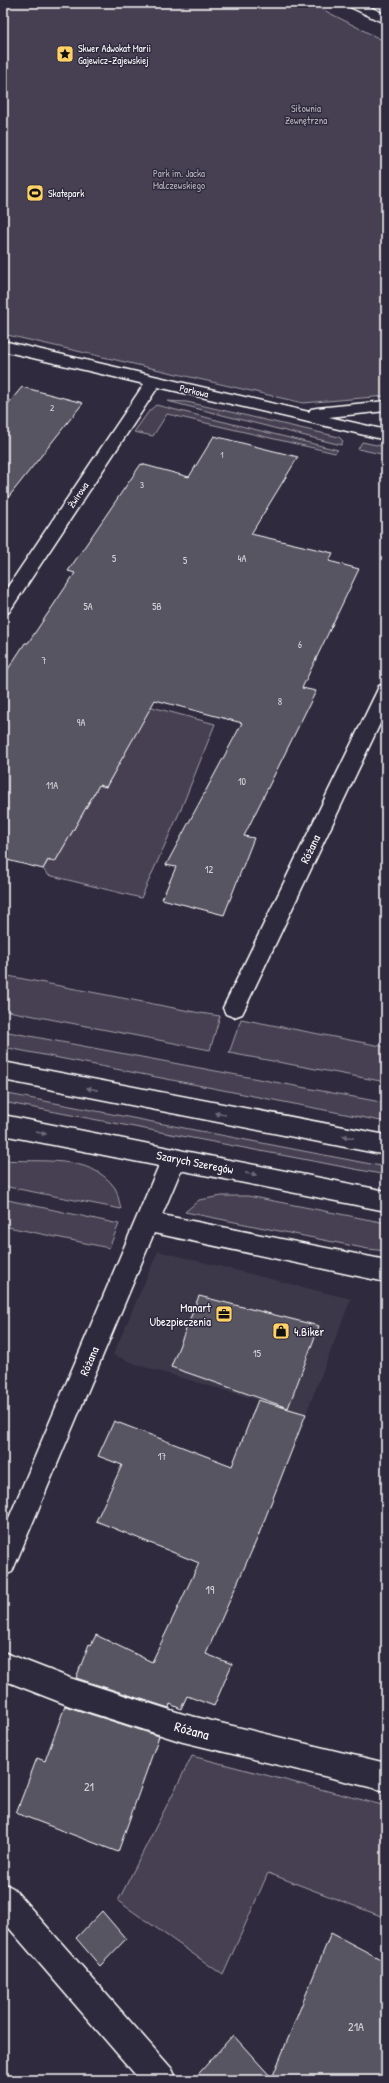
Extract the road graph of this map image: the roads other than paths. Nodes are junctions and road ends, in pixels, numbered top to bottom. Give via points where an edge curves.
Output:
1 (353, 3) edge
2 (386, 20) edge
3 (3, 346) edge
4 (154, 381) junction
5 (386, 406) edge
6 (298, 414) junction
7 (386, 435) edge
8 (3, 608) edge
9 (386, 691) edge
10 (234, 1008) dead end
11 (3, 1071) edge
12 (3, 1125) edge
13 (386, 1145) edge
14 (174, 1158) junction
15 (386, 1201) edge
16 (148, 1222) junction
17 (386, 1271) edge
18 (3, 1564) edge
19 (3, 1666) edge
20 (386, 1777) edge
21 (3, 1898) edge
22 (161, 2080) edge

1 - 2 street
3 - 4 street, Parkowa
4 - 6 street, Parkowa
4 - 8 street, Żwirowa
5 - 6 street
6 - 7 street, Parkowa
9 - 10 street, Różana
13 -> 11 street
12 -> 14 street, Szarych Szeregów
14 -> 15 street, Szarych Szeregów
14 - 16 street, Różana
16 - 17 street
16 - 18 street, Różana
19 - 20 street, Różana via 70,1692 182,1728
21 - 22 street

